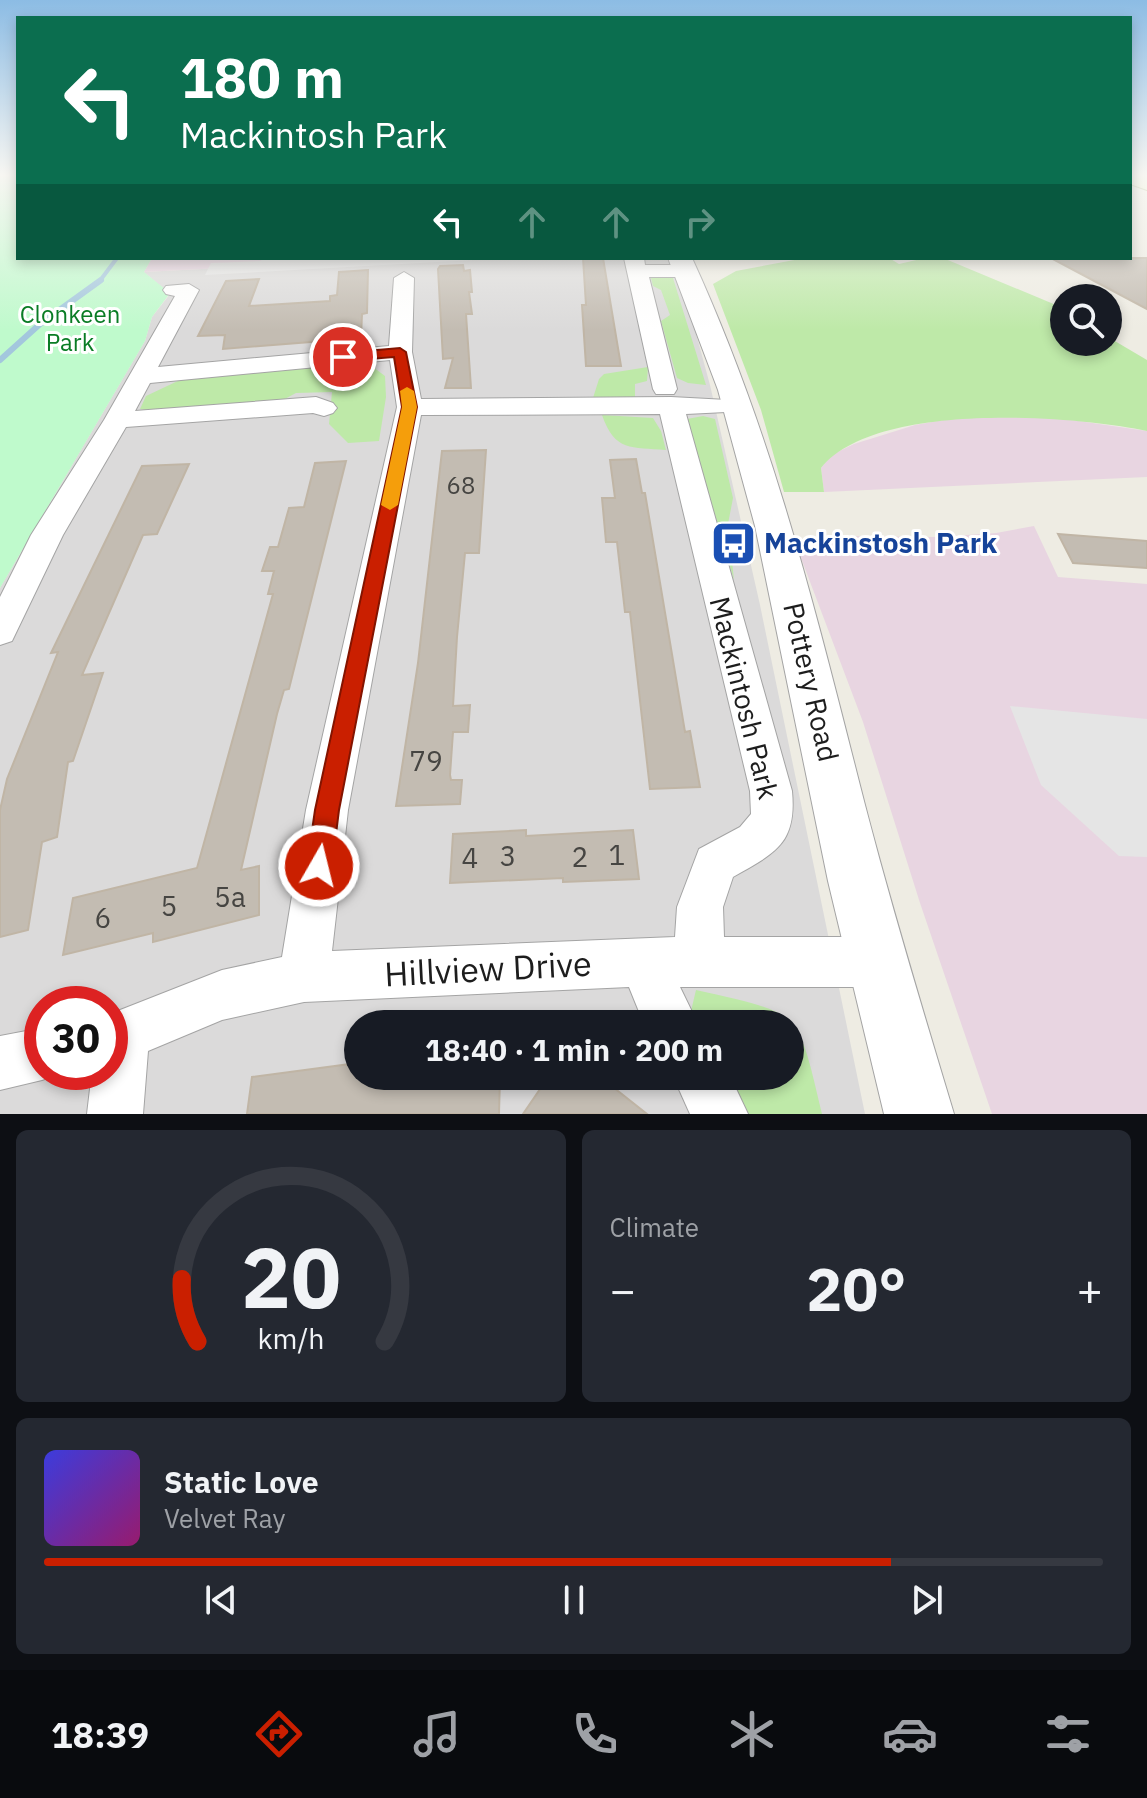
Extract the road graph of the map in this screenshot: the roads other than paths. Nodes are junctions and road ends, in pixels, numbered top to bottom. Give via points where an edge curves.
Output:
1 (636, 264) edge
2 (683, 264) edge
3 (404, 278) dead end
4 (173, 290) dead end
5 (400, 352) junction
6 (142, 376) junction
7 (682, 396) junction
8 (410, 407) junction
9 (324, 408) dead end
10 (117, 420) junction
11 (0, 632) edge
12 (648, 962) junction
13 (877, 962) junction
14 (699, 964) junction
15 (304, 977) junction
16 (665, 1010) edge
17 (128, 1033) edge
18 (24, 1058) edge
19 (0, 1063) edge
20 (115, 1090) edge
21 (707, 1090) edge
22 (115, 1114) edge
23 (720, 1114) edge
24 (919, 1114) edge

1 - 2 street, Mackintosh Park
1 - 7 street, Mackintosh Park via 649,331
2 - 7 street, Pottery Road
3 - 5 street
4 - 6 street via 189,290
5 - 6 street
5 - 8 street
6 - 10 street
7 - 8 street
7 - 13 street, Pottery Road via 777,531
7 - 14 street, Mackintosh Park via 773,819 756,841 715,864 700,907
8 - 15 street via 327,810
9 - 10 street
10 - 11 street via 47,535
12 - 14 street, Hillview Drive
12 - 15 street, Hillview Drive
12 - 16 street
13 - 14 street, Hillview Drive
13 - 24 street, Pottery Road
15 - 17 street, Hillview Drive via 222,995
18 - 19 street
20 - 22 street
21 - 23 street

